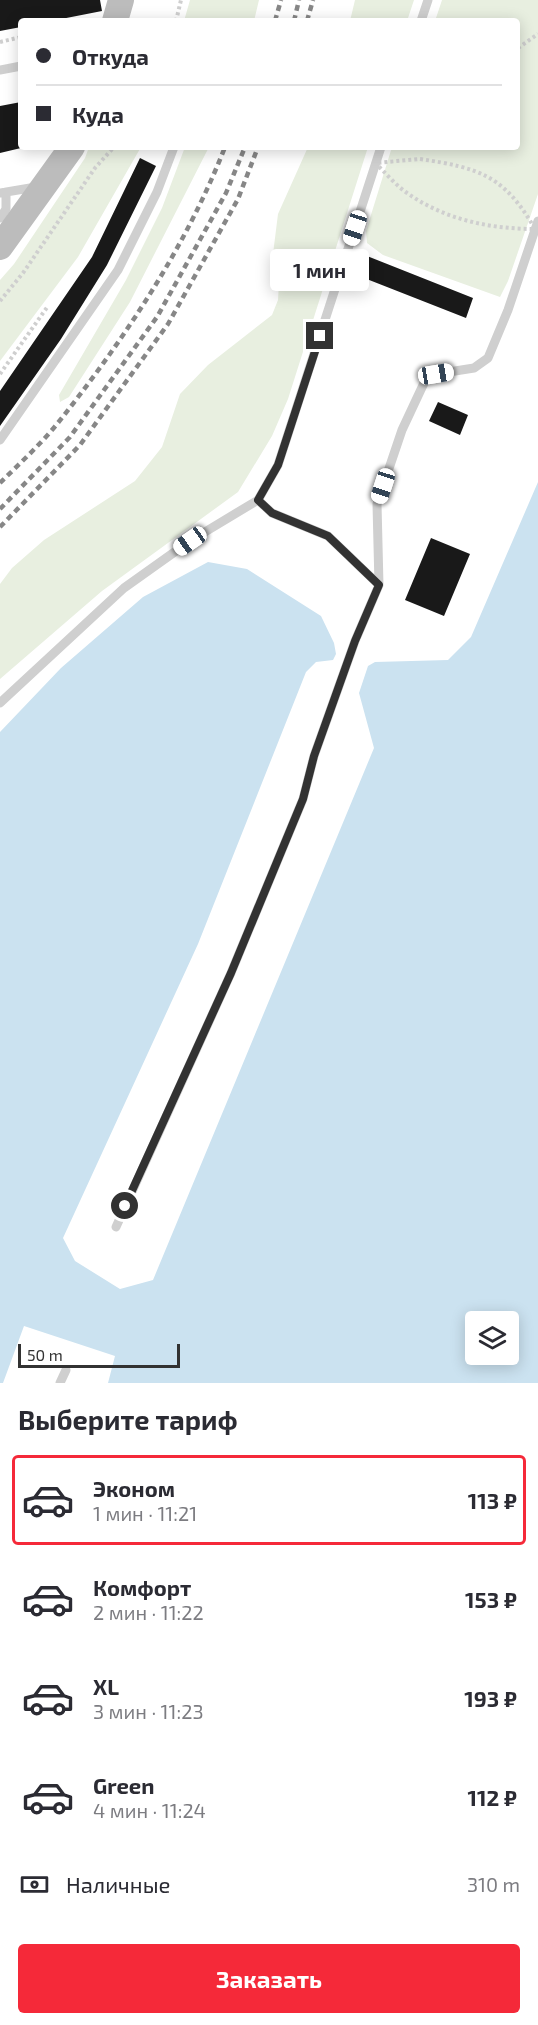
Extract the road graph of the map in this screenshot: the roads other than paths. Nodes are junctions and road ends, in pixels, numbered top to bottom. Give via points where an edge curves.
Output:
1 (121, 0) edge
2 (428, 0) edge
3 (116, 18) edge
4 (422, 18) edge
5 (18, 67) edge
6 (0, 70) edge
7 (70, 150) edge
8 (173, 150) edge
9 (380, 150) edge
10 (47, 185) junction
11 (3, 193) edge
12 (0, 218) edge
13 (537, 225) edge
14 (0, 248) edge
15 (0, 440) edge
16 (258, 500) junction
17 (379, 585) junction
18 (0, 703) edge
19 (116, 1227) dead end
20 (66, 1370) dead end
21 (60, 1383) edge

1 - 3 street
2 - 4 lane
5 - 6 lane
7 - 10 street
8 - 15 lane via 157,192 118,270
9 - 16 lane via 278,465
10 - 11 lane
10 - 14 street
11 - 12 lane via 6,210
13 - 17 lane via 488,358 474,368 436,374 424,383 402,430 377,504
16 - 17 lane via 272,513 328,536
16 - 18 lane via 190,541 124,588
17 - 19 lane via 314,756 303,799 231,973
20 - 21 lane

